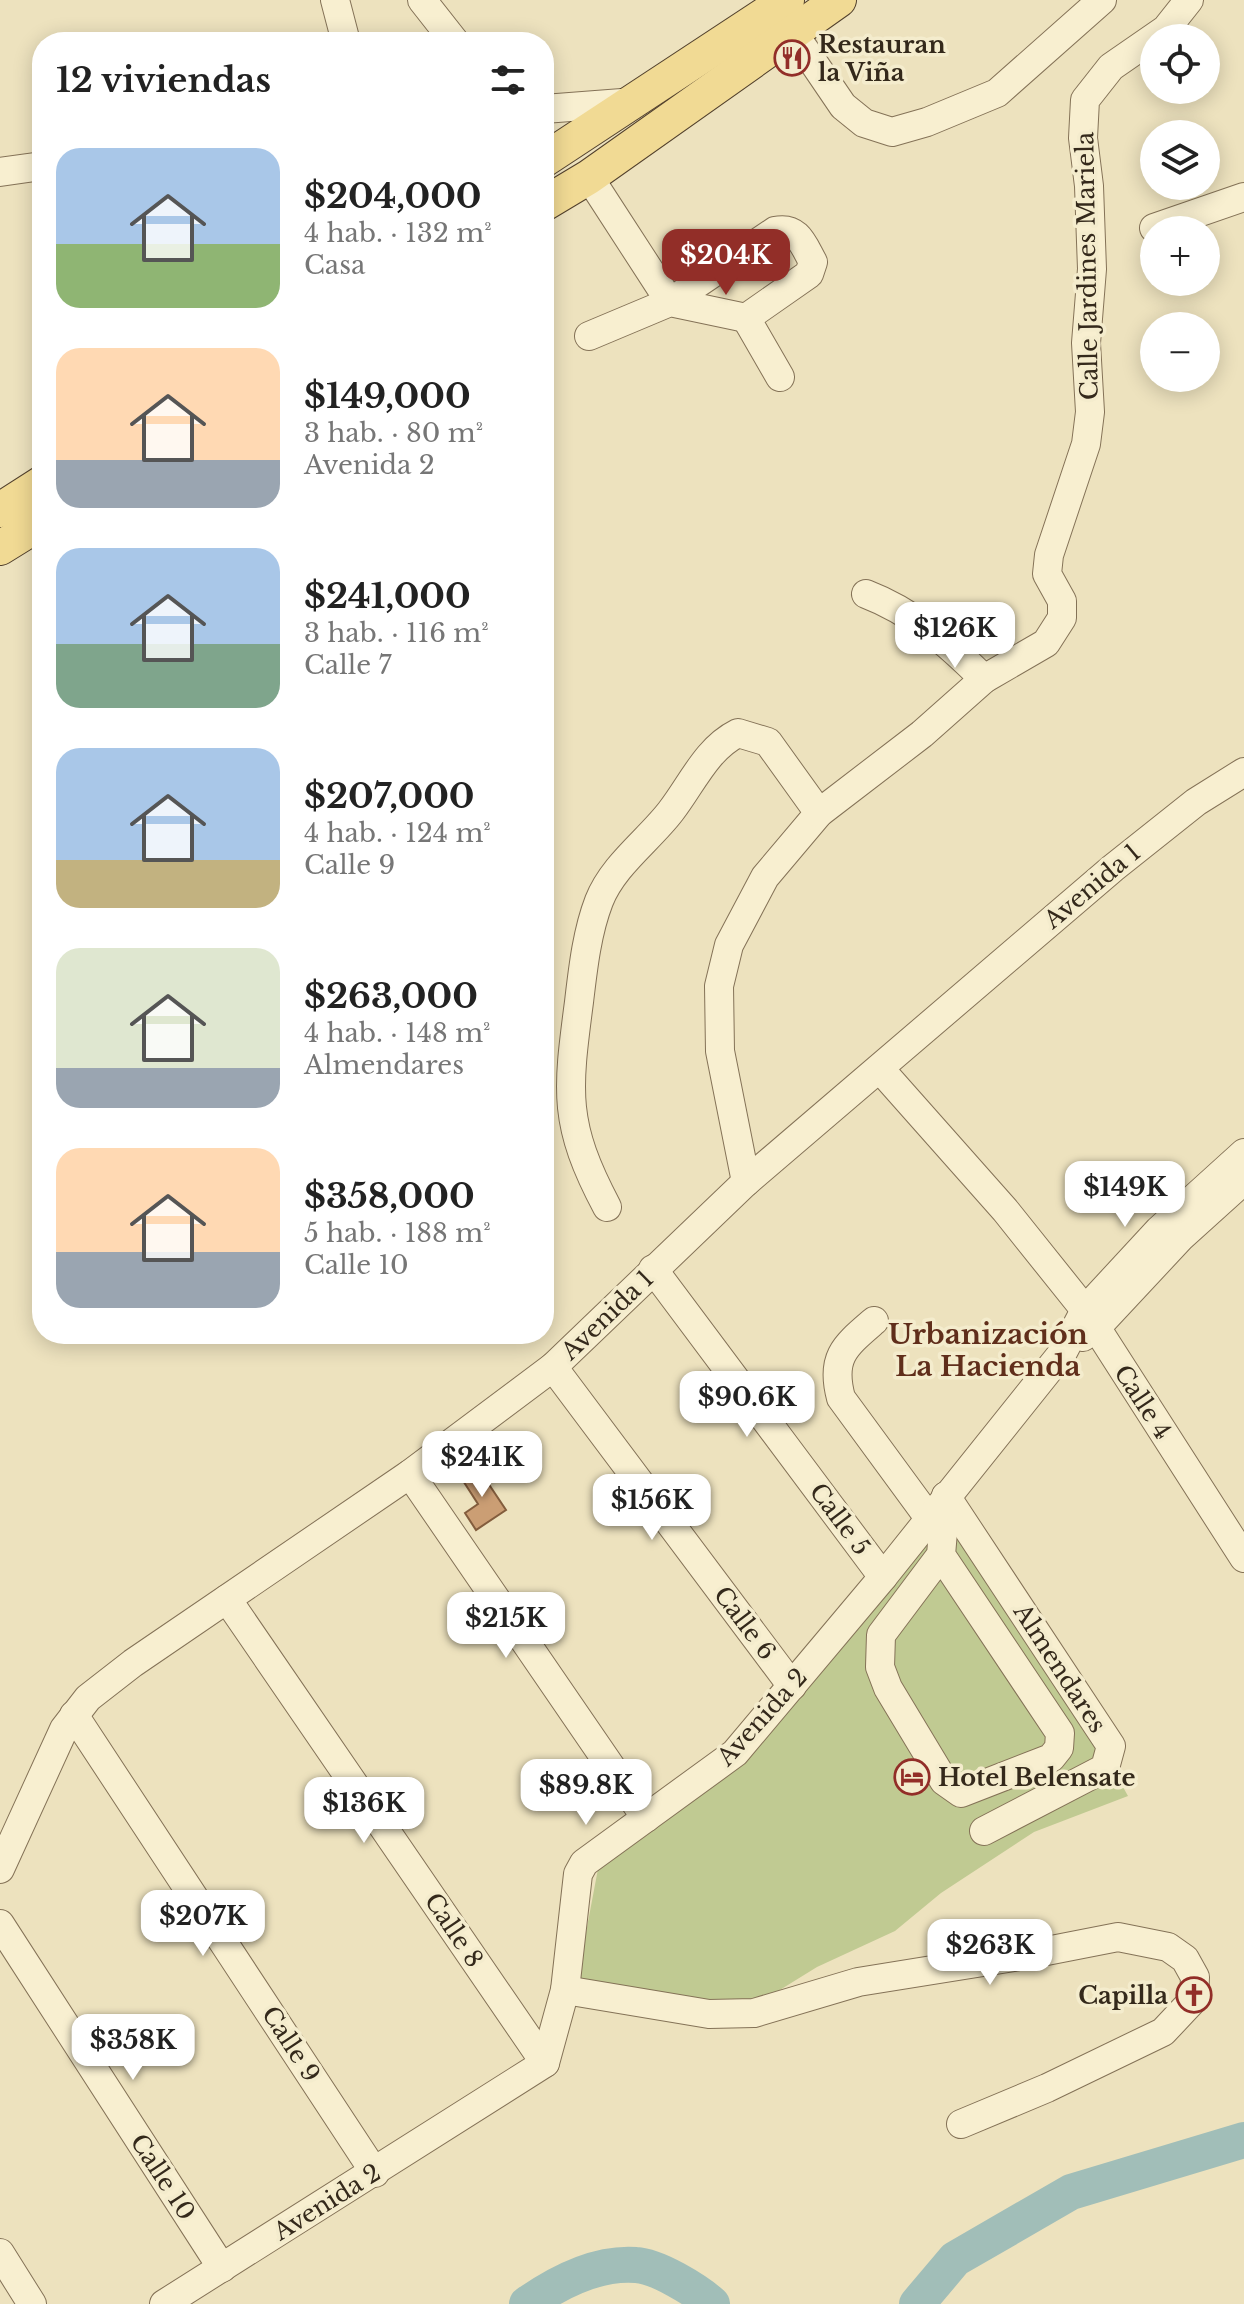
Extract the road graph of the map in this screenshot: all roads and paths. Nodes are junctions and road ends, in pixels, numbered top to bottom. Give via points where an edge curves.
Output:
1 (335, 0) edge
2 (422, 0) edge
3 (762, 0) edge
4 (839, 0) edge
5 (1102, 0) edge
6 (1189, 0) edge
7 (795, 13) edge
8 (343, 32) edge
9 (447, 32) edge
10 (554, 102) edge
11 (635, 102) junction
12 (554, 154) edge
13 (32, 167) edge
14 (0, 172) edge
15 (589, 177) junction
16 (1244, 197) edge
17 (554, 198) edge
18 (1189, 216) edge
19 (670, 302) junction
20 (746, 318) junction
21 (589, 336) dead end
22 (780, 377) dead end
23 (32, 489) edge
24 (0, 510) edge
25 (32, 528) edge
26 (0, 548) edge
27 (866, 594) dead end
28 (984, 679) junction
29 (1244, 772) edge
30 (819, 813) junction
31 (880, 1069) junction
32 (1244, 1153) edge
33 (1244, 1180) edge
34 (746, 1182) junction
35 (607, 1207) dead end
36 (653, 1269) junction
37 (1090, 1319) junction
38 (874, 1321) dead end
39 (553, 1367) junction
40 (410, 1474) junction
41 (938, 1507) junction
42 (941, 1555) junction
43 (1244, 1558) edge
44 (883, 1577) junction
45 (227, 1599) junction
46 (792, 1686) junction
47 (74, 1715) junction
48 (646, 1818) junction
49 (984, 1831) dead end
50 (0, 1869) edge
51 (0, 1924) edge
52 (565, 1990) junction
53 (545, 2063) junction
54 (961, 2124) dead end
55 (375, 2173) junction
56 (0, 2253) edge
57 (222, 2268) junction
58 (32, 2304) edge
59 (164, 2304) edge

1 - 8 street
2 - 9 street
3 - 11 street via 649,78
4 - 7 main road
5 - 7 street via 997,93 892,132 864,123 843,106
6 - 28 street, Calle Jardines Mariela via 1166,29 1111,67 1085,100 1092,269 1086,343 1090,412 1086,444 1049,555 1047,574 1062,601 1062,618 1046,643
7 - 11 main road
7 - 15 main road
10 - 11 street
11 - 12 main road
13 - 14 street
15 - 17 main road
15 - 19 street
16 - 18 street
19 - 20 street
19 - 20 street via 775,231 796,233 813,262 809,274
19 - 21 street
20 - 22 street
23 - 24 main road
25 - 26 main road
27 - 28 street via 915,619
28 - 30 street, Calle Jardines Mariela
29 - 31 street, Avenida 1 via 1196,802 1113,868
30 - 34 street, Calle Jardines Mariela via 765,877 729,945 719,986 720,1051
30 - 35 street via 768,742 738,733 708,758 599,900 584,956 569,1090 585,1166
31 - 34 street, Avenida 1
31 - 37 street, Calle 4 via 1005,1210
32 - 37 street via 1159,1230
33 - 37 street
34 - 36 street, Avenida 1
36 - 39 street, Avenida 1
36 - 44 street, Calle 5
37 - 41 street, Avenida 2
37 - 43 street, Calle 4
38 - 41 street, Almendares via 844,1348 836,1377 841,1398
39 - 40 street, Avenida 1
39 - 46 street, Calle 6
40 - 45 street, Avenida 1
40 - 48 street
41 - 42 street
41 - 44 street, Avenida 2
41 - 49 street, Almendares via 1111,1746 1105,1768
42 - 42 street via 881,1635 880,1667 944,1781 961,1793 1051,1758 1059,1748 1060,1733
44 - 46 street, Avenida 2
45 - 47 street, Avenida 1 via 99,1689
45 - 53 street, Calle 8
46 - 48 street, Avenida 2 via 735,1753
47 - 50 street, Avenida 1
47 - 55 street, Calle 9
48 - 52 street, Avenida 2 via 594,1853 578,1874
51 - 57 street, Calle 10
52 - 53 street, Avenida 2
52 - 54 street via 709,2014 754,2013 858,1982 1118,1937 1168,1947 1185,1959 1195,1977 1194,1999 1163,2032
53 - 55 street, Avenida 2
55 - 57 street, Avenida 2
56 - 58 street
57 - 59 street, Avenida 2

